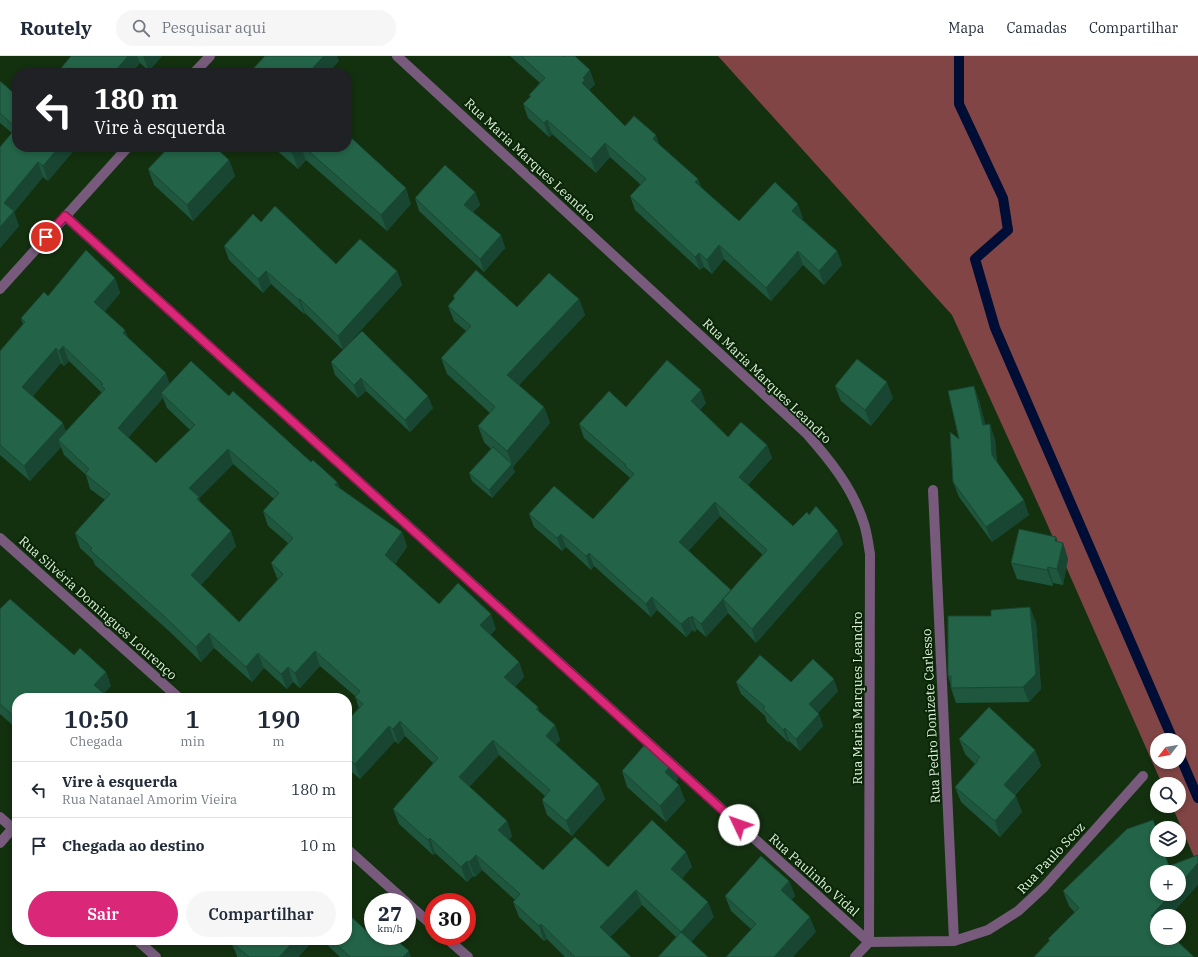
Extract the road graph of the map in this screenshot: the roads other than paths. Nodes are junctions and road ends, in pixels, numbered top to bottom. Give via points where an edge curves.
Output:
1 (210, 56) edge
2 (397, 56) edge
3 (199, 68) edge
4 (123, 152) edge
5 (65, 216) junction
6 (0, 288) edge
7 (933, 490) dead end
8 (0, 538) edge
9 (172, 693) edge
10 (1143, 776) dead end
11 (0, 817) edge
12 (12, 827) edge
13 (12, 833) edge
14 (0, 843) edge
15 (352, 853) edge
16 (397, 893) edge
17 (416, 910) edge
18 (424, 918) edge
19 (954, 941) junction
20 (869, 942) junction
21 (143, 945) edge
22 (454, 945) edge
23 (156, 957) edge
24 (468, 957) edge
25 (855, 957) edge

1 - 3 street
2 - 20 street, Rua Maria Marques Leandro via 806,433 830,460 849,489 863,521 870,554
4 - 5 street
5 - 6 street
5 - 20 street, Rua Paulinho Vidal
7 - 19 street, Rua Pedro Donizete Carlesso
8 - 9 street, Rua Silvéria Domingues Lourenço
10 - 19 street, Rua Paulo Scoz via 1044,887 1018,911 988,930
11 - 12 street
13 - 14 street
15 - 16 street
17 - 18 street
19 - 20 street, Rua Paulo Scoz
20 - 25 street
21 - 23 street
22 - 24 street

